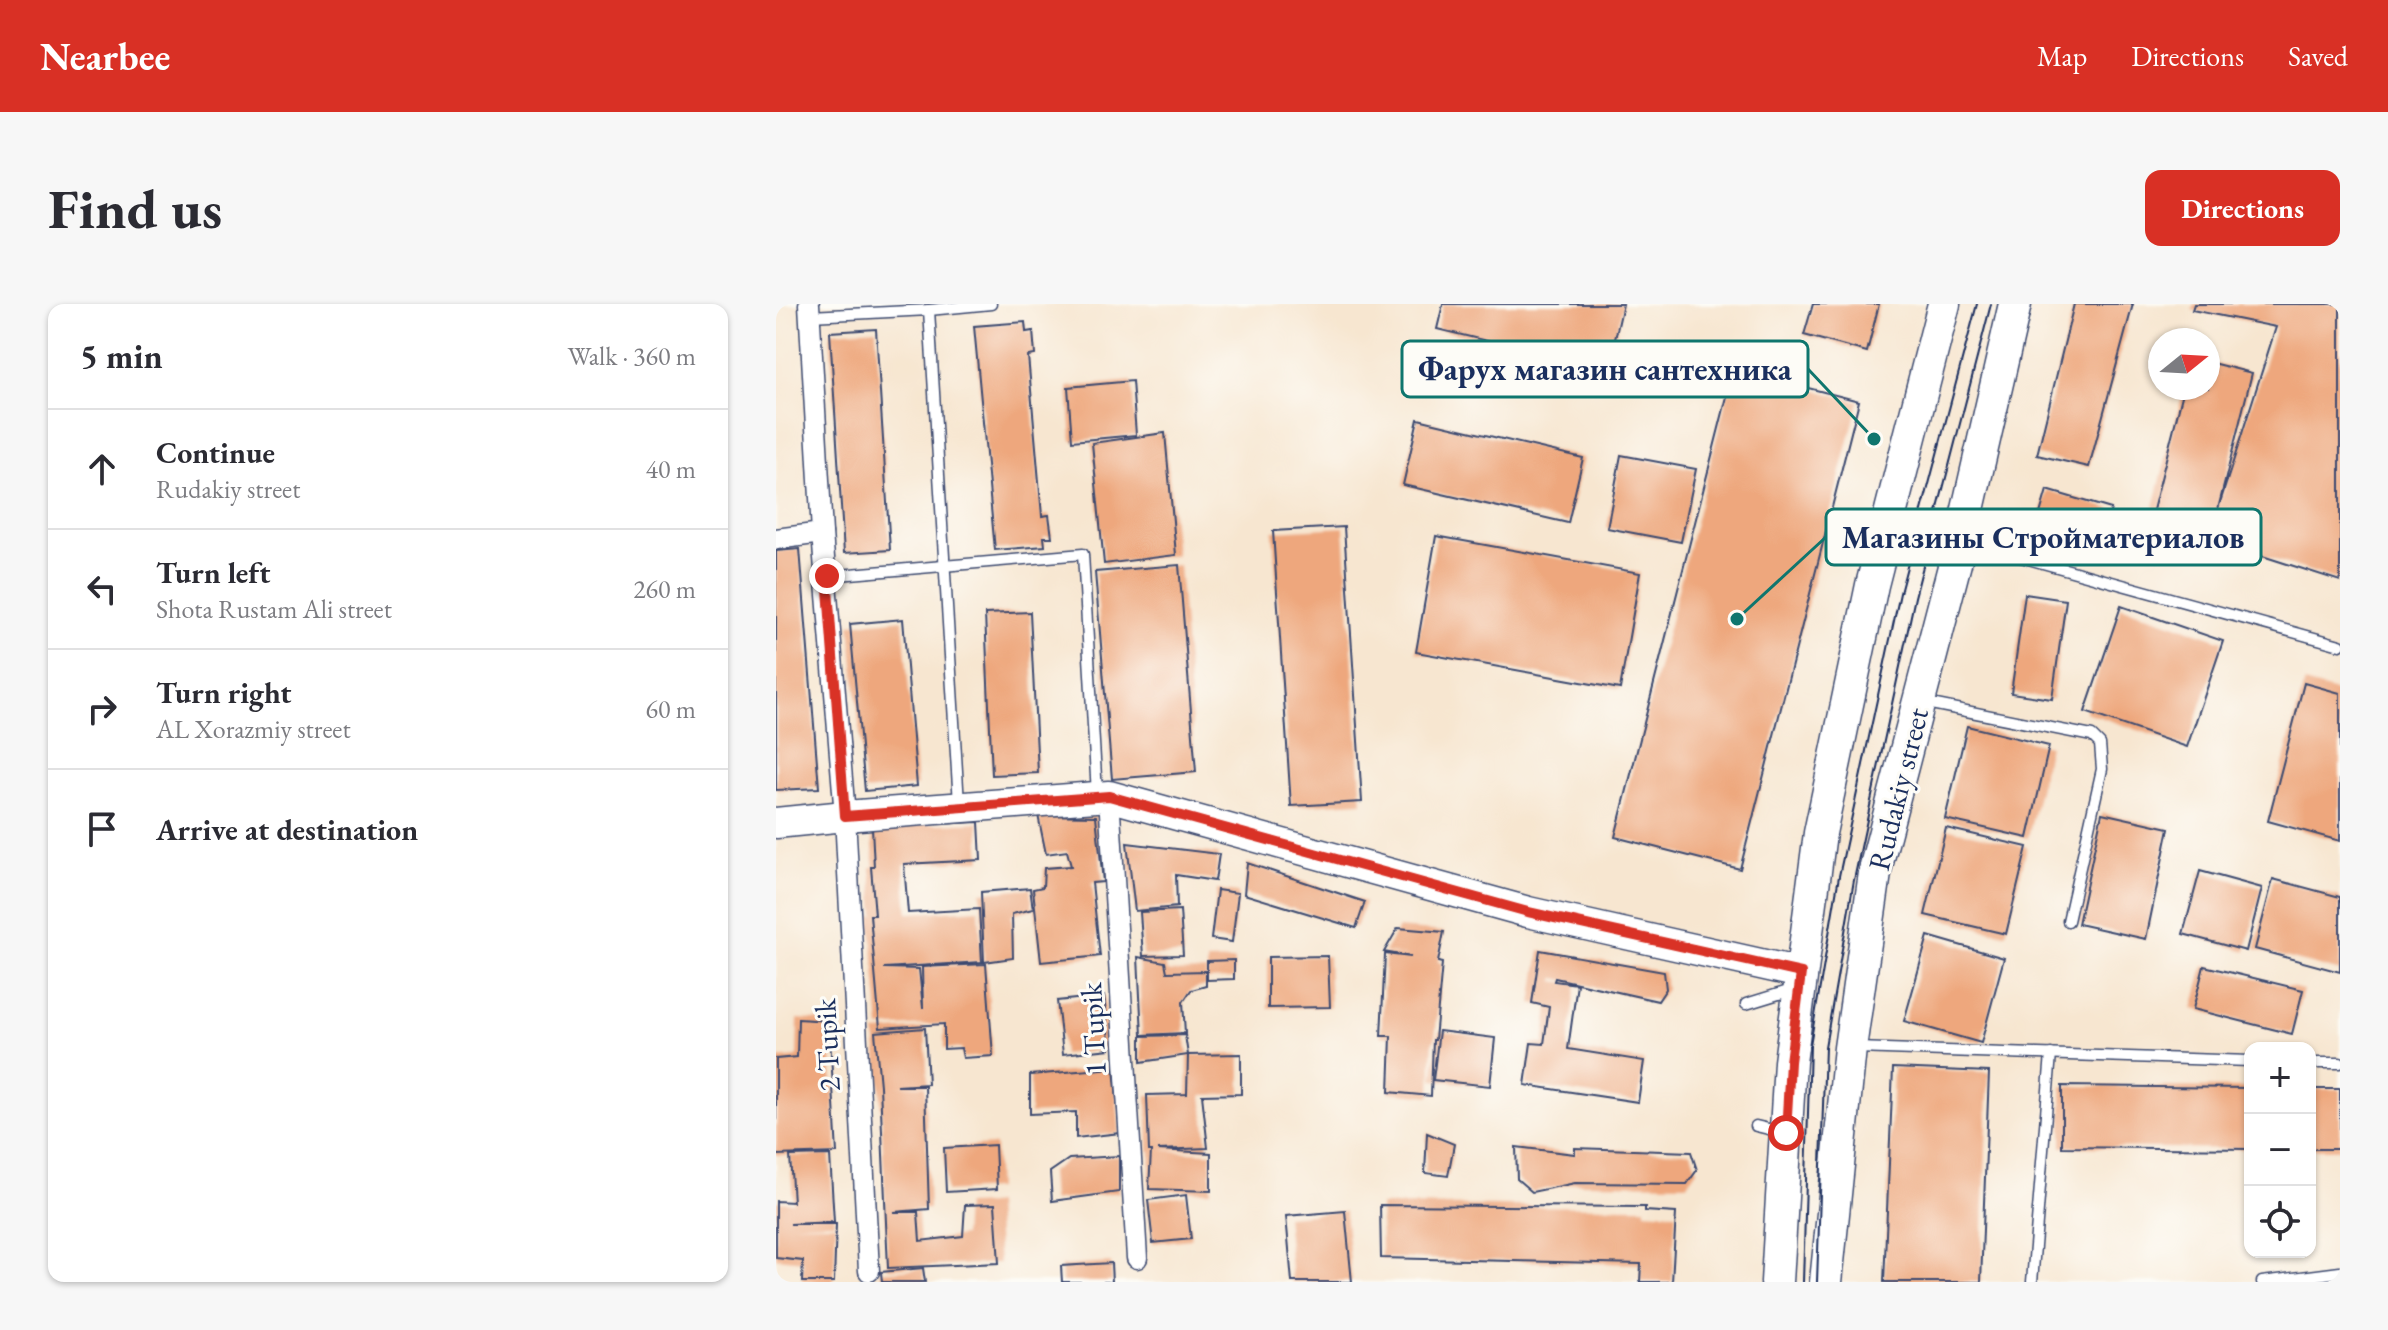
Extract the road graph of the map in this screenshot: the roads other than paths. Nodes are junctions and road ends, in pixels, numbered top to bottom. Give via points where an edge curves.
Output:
1 (991, 304) edge
2 (1944, 304) edge
3 (2015, 304) edge
4 (809, 310) edge
5 (929, 310) junction
6 (822, 533) junction
7 (776, 539) edge
8 (1961, 540) junction
9 (943, 566) junction
10 (827, 576) junction
11 (2340, 645) edge
12 (1919, 702) junction
13 (1103, 796) junction
14 (959, 807) junction
15 (845, 816) junction
16 (776, 823) edge
17 (2068, 921) dead end
18 (1801, 980) junction
19 (1746, 1004) dead end
20 (1850, 1048) junction
21 (2051, 1054) junction
22 (2244, 1061) edge
23 (2316, 1063) edge
24 (2340, 1063) edge
25 (1137, 1258) dead end
26 (869, 1271) dead end
27 (2340, 1272) edge
28 (1777, 1282) edge
29 (1826, 1282) edge
30 (2032, 1282) edge
31 (2262, 1282) edge

1 - 5 lane
2 - 18 main road, Rudakiy street via 1872,585 1820,833
3 - 8 main road, Rudakiy street
4 - 5 lane
4 - 6 street, 2 Tupik
5 - 9 lane
6 - 7 street
6 - 10 street, 2 Tupik
8 - 11 lane
8 - 12 main road, Rudakiy street
9 - 10 lane
9 - 13 lane via 1083,554
9 - 14 lane
10 - 15 street, 2 Tupik
12 - 17 lane via 2092,736 2100,744 2102,769
12 - 20 main road, Rudakiy street via 1876,866
13 - 14 street
13 - 18 street
13 - 25 street, 1 Tupik
14 - 15 street
15 - 16 street
15 - 26 street, 2 Tupik
18 - 19 lane
18 - 28 main road, Rudakiy street via 1790,1062 1771,1129
20 - 21 lane
20 - 29 main road, Rudakiy street
21 - 22 lane
21 - 30 lane
23 - 24 lane
27 - 31 lane

